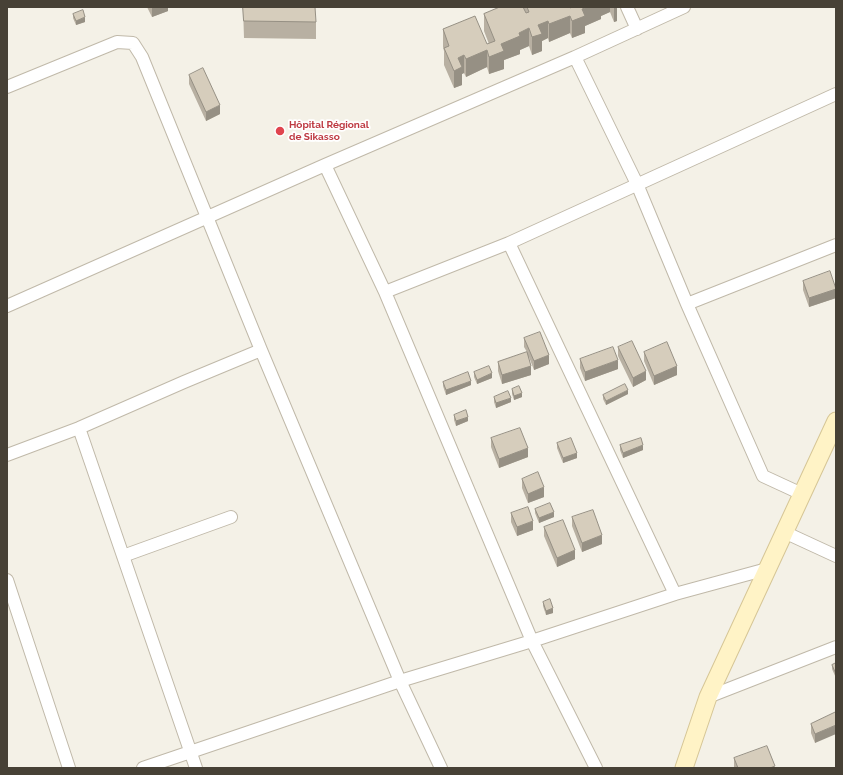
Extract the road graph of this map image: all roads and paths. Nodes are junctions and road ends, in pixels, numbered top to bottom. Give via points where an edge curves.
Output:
1 (627, 7) edge
2 (684, 7) edge
3 (637, 29) junction
4 (576, 57) junction
5 (7, 87) edge
6 (836, 94) edge
7 (325, 165) junction
8 (637, 184) junction
9 (207, 218) junction
10 (508, 243) junction
11 (836, 245) edge
12 (385, 292) junction
13 (687, 304) junction
14 (7, 306) edge
15 (261, 350) junction
16 (836, 421) edge
17 (79, 428) junction
18 (7, 455) edge
19 (802, 494) junction
20 (231, 518) dead end
21 (784, 532) junction
22 (123, 556) junction
23 (836, 556) edge
24 (767, 569) junction
25 (7, 580) edge
26 (674, 594) junction
27 (532, 641) junction
28 (836, 647) edge
29 (400, 681) junction
30 (708, 697) junction
31 (190, 752) junction
32 (69, 768) edge
33 (143, 768) edge
34 (196, 768) edge
35 (441, 768) edge
36 (596, 768) edge
37 (684, 768) edge

1 - 3 street
2 - 3 street
3 - 4 street
4 - 7 street
4 - 8 street
5 - 9 street via 117,42 133,43 142,57
6 - 8 street
7 - 9 street
7 - 12 street
8 - 10 street
8 - 13 street
9 - 14 street
9 - 15 street
10 - 12 street
10 - 26 street
11 - 13 street
12 - 27 street
13 - 19 street via 763,476
15 - 17 street
15 - 29 street
16 - 19 street
17 - 18 street
17 - 22 street
19 - 21 street
20 - 22 street
21 - 23 street
21 - 24 street
22 - 31 street
24 - 26 street
24 - 30 street
25 - 32 street
26 - 27 street
27 - 29 street
27 - 36 street
28 - 30 street
29 - 31 street
29 - 35 street
30 - 37 street
31 - 33 street
31 - 34 street

